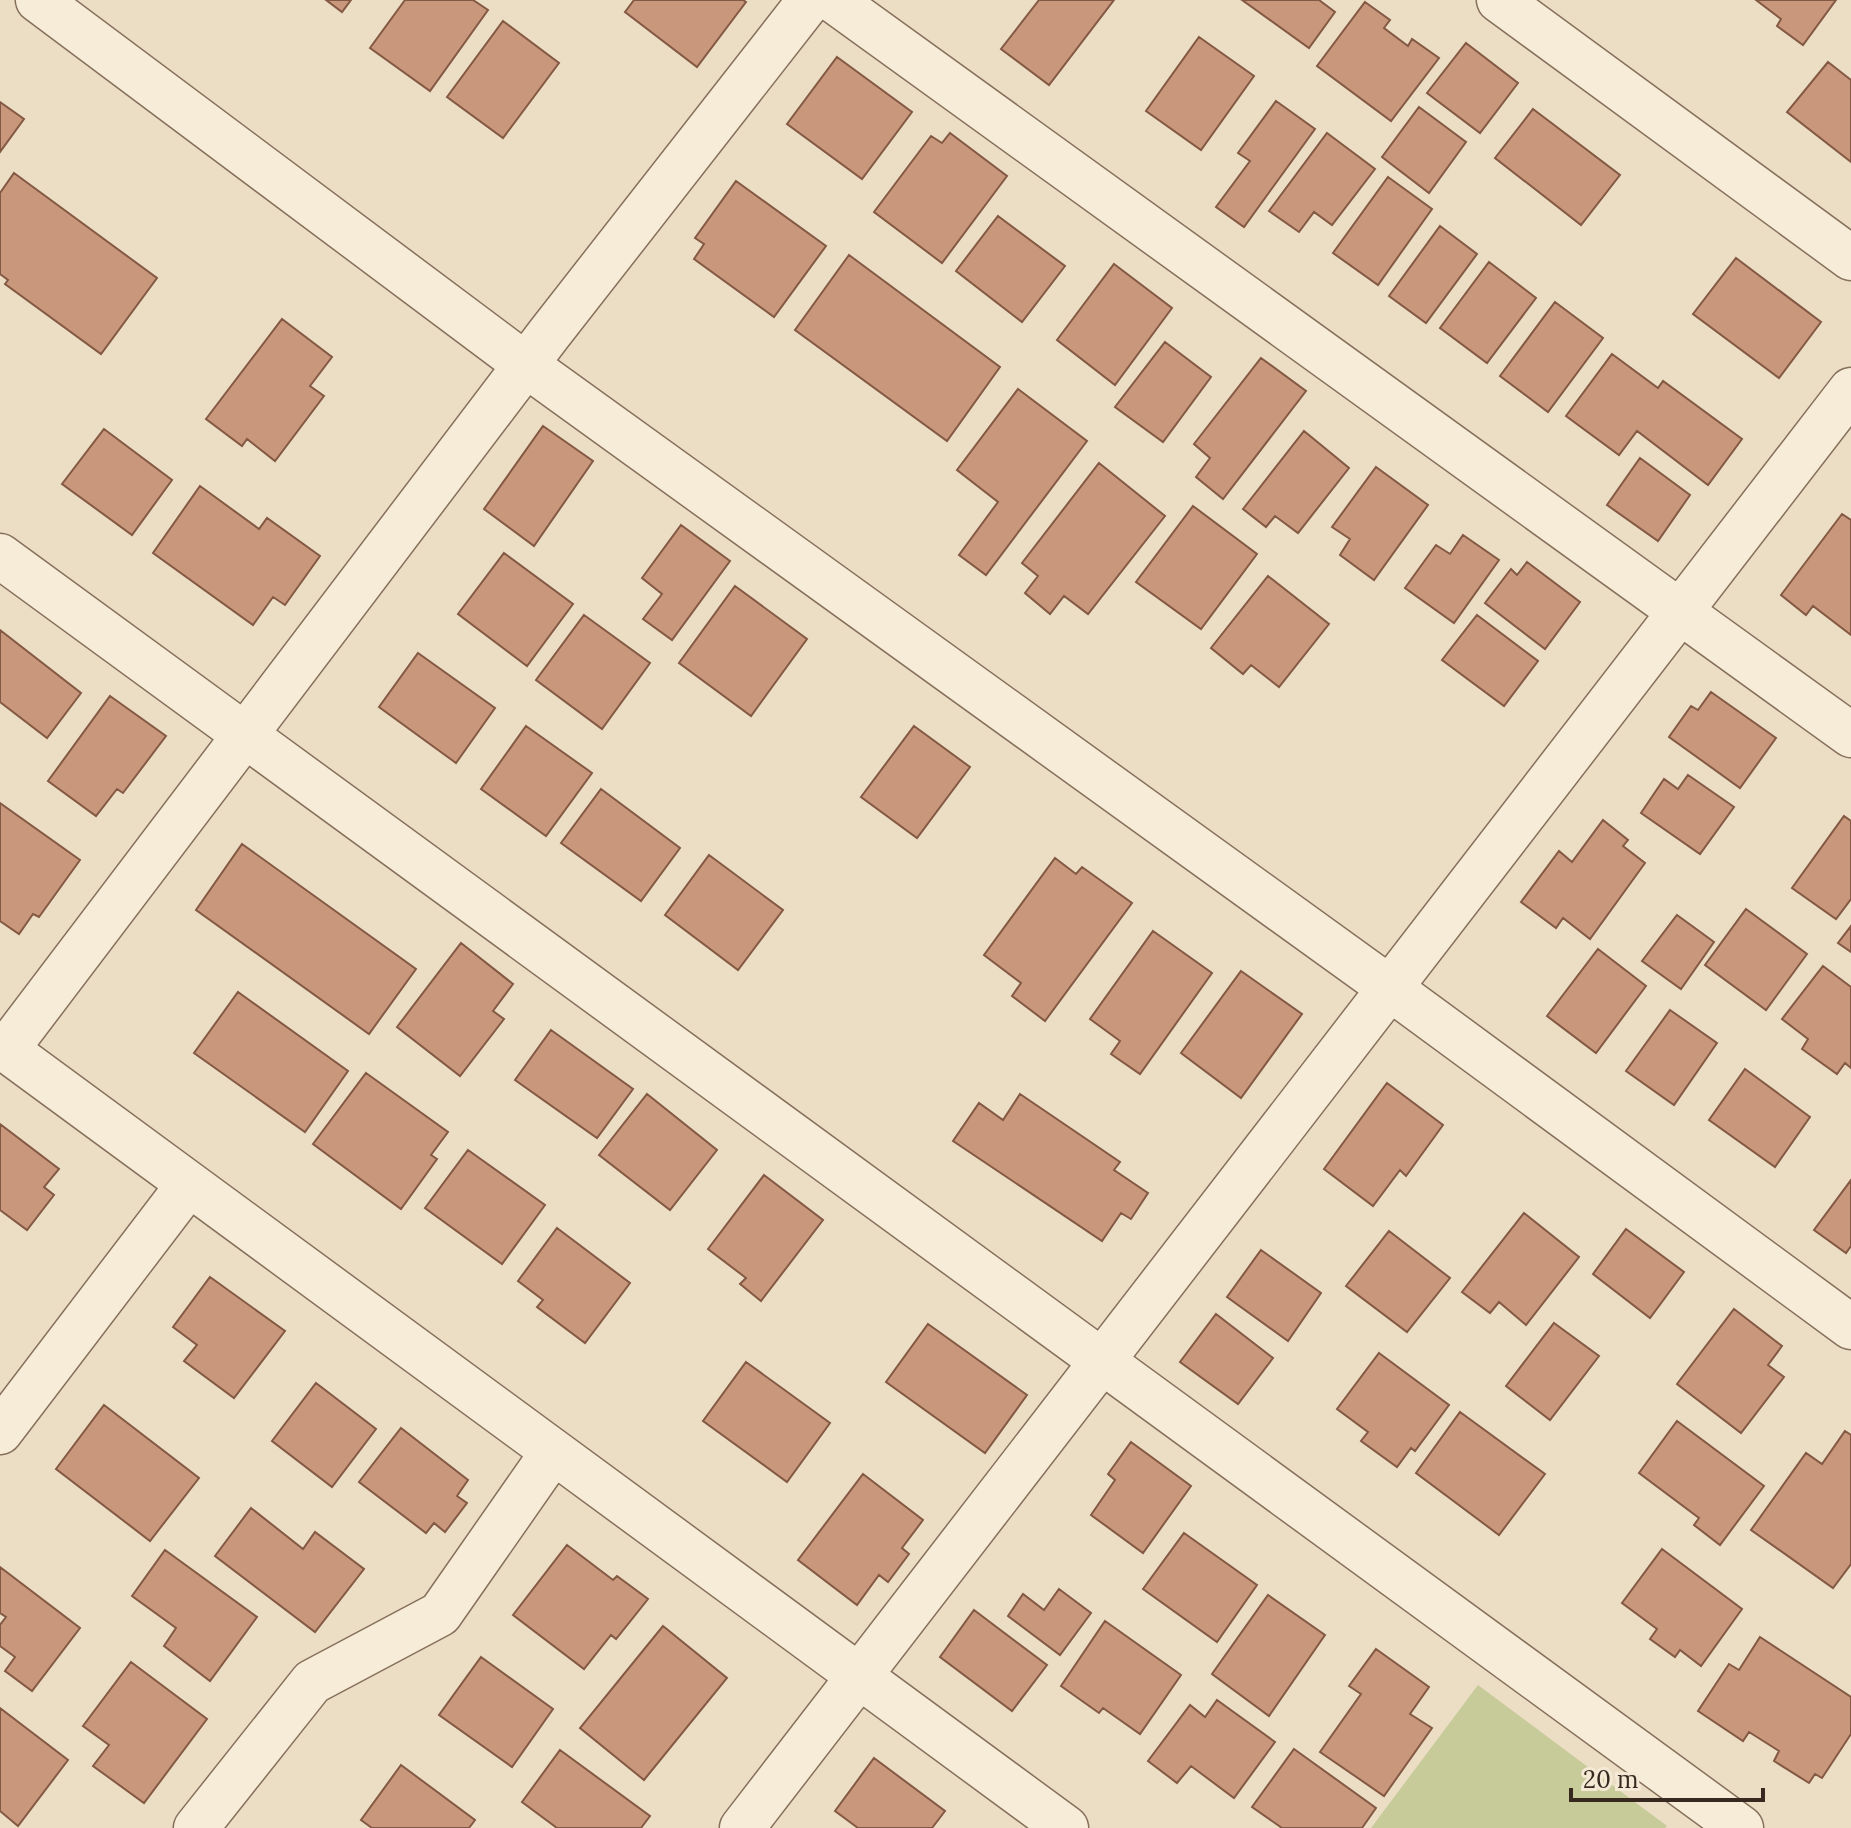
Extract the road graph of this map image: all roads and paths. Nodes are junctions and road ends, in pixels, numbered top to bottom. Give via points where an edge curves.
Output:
1 (38, 0) edge
2 (810, 0) edge
3 (833, 0) edge
4 (1499, 0) edge
5 (1851, 258) edge
6 (526, 365) junction
7 (1851, 390) edge
8 (0, 556) edge
9 (1681, 611) junction
10 (1851, 735) edge
11 (245, 736) junction
12 (1391, 989) junction
13 (3, 1048) edge
14 (189, 1184) junction
15 (1851, 1327) edge
16 (1103, 1362) junction
17 (0, 1432) edge
18 (553, 1452) junction
19 (859, 1676) junction
20 (196, 1828) edge
21 (742, 1828) edge
22 (1066, 1828) edge
23 (1741, 1828) edge

1 - 6 street
2 - 6 street
3 - 9 street
4 - 5 street
6 - 11 street
6 - 12 street
7 - 9 street
8 - 11 street
9 - 10 street
9 - 12 street
11 - 13 street
11 - 16 street
12 - 15 street
12 - 16 street
13 - 14 street
14 - 17 street
14 - 18 street
16 - 19 street
16 - 23 street
18 - 19 street
18 - 20 street via 440,1614 312,1682
19 - 21 street
19 - 22 street

